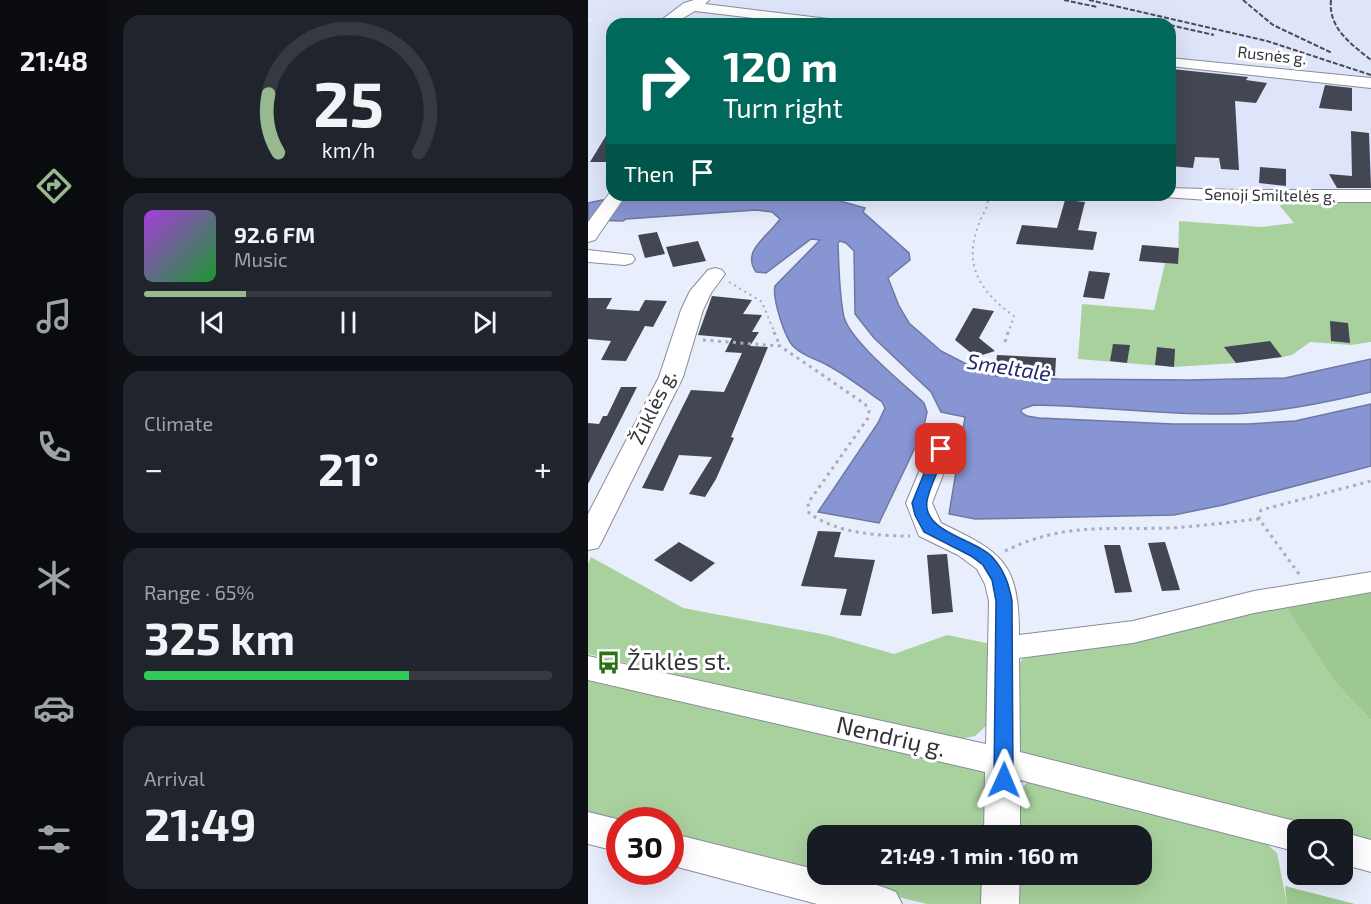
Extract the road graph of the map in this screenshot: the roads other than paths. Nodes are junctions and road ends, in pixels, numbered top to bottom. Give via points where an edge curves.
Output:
1 (703, 0) edge
2 (689, 6) junction
3 (672, 18) edge
4 (788, 18) edge
5 (1176, 63) edge
6 (1371, 83) edge
7 (1176, 193) edge
8 (1371, 196) edge
9 (613, 201) edge
10 (593, 230) edge
11 (588, 256) edge
12 (625, 259) dead end
13 (715, 274) road end
14 (948, 430) dead end
15 (588, 541) edge
16 (1371, 582) edge
17 (1003, 648) junction
18 (588, 668) edge
19 (1004, 762) junction
20 (1002, 825) edge
21 (588, 828) edge
22 (606, 832) edge
23 (1287, 833) edge
24 (1353, 851) edge
25 (684, 853) edge
26 (1371, 856) edge
27 (1001, 885) edge
28 (883, 904) edge
29 (1000, 904) edge

1 - 2 street
2 - 3 street
2 - 4 street
5 - 6 street, Rusnės g.
7 - 8 street, Senoji Smiltelės g.
9 - 10 street
11 - 12 street
13 - 15 street, Žūklės g. via 701,291 670,377
14 - 17 street via 919,503 929,529 977,552 1000,579 1004,601
16 - 17 street via 1254,602 1133,632
17 - 19 street
18 - 19 street, Nendrių g.
19 - 20 street
19 - 23 street, Nendrių g.
21 - 22 street
24 - 26 street
25 - 28 street
27 - 29 street

